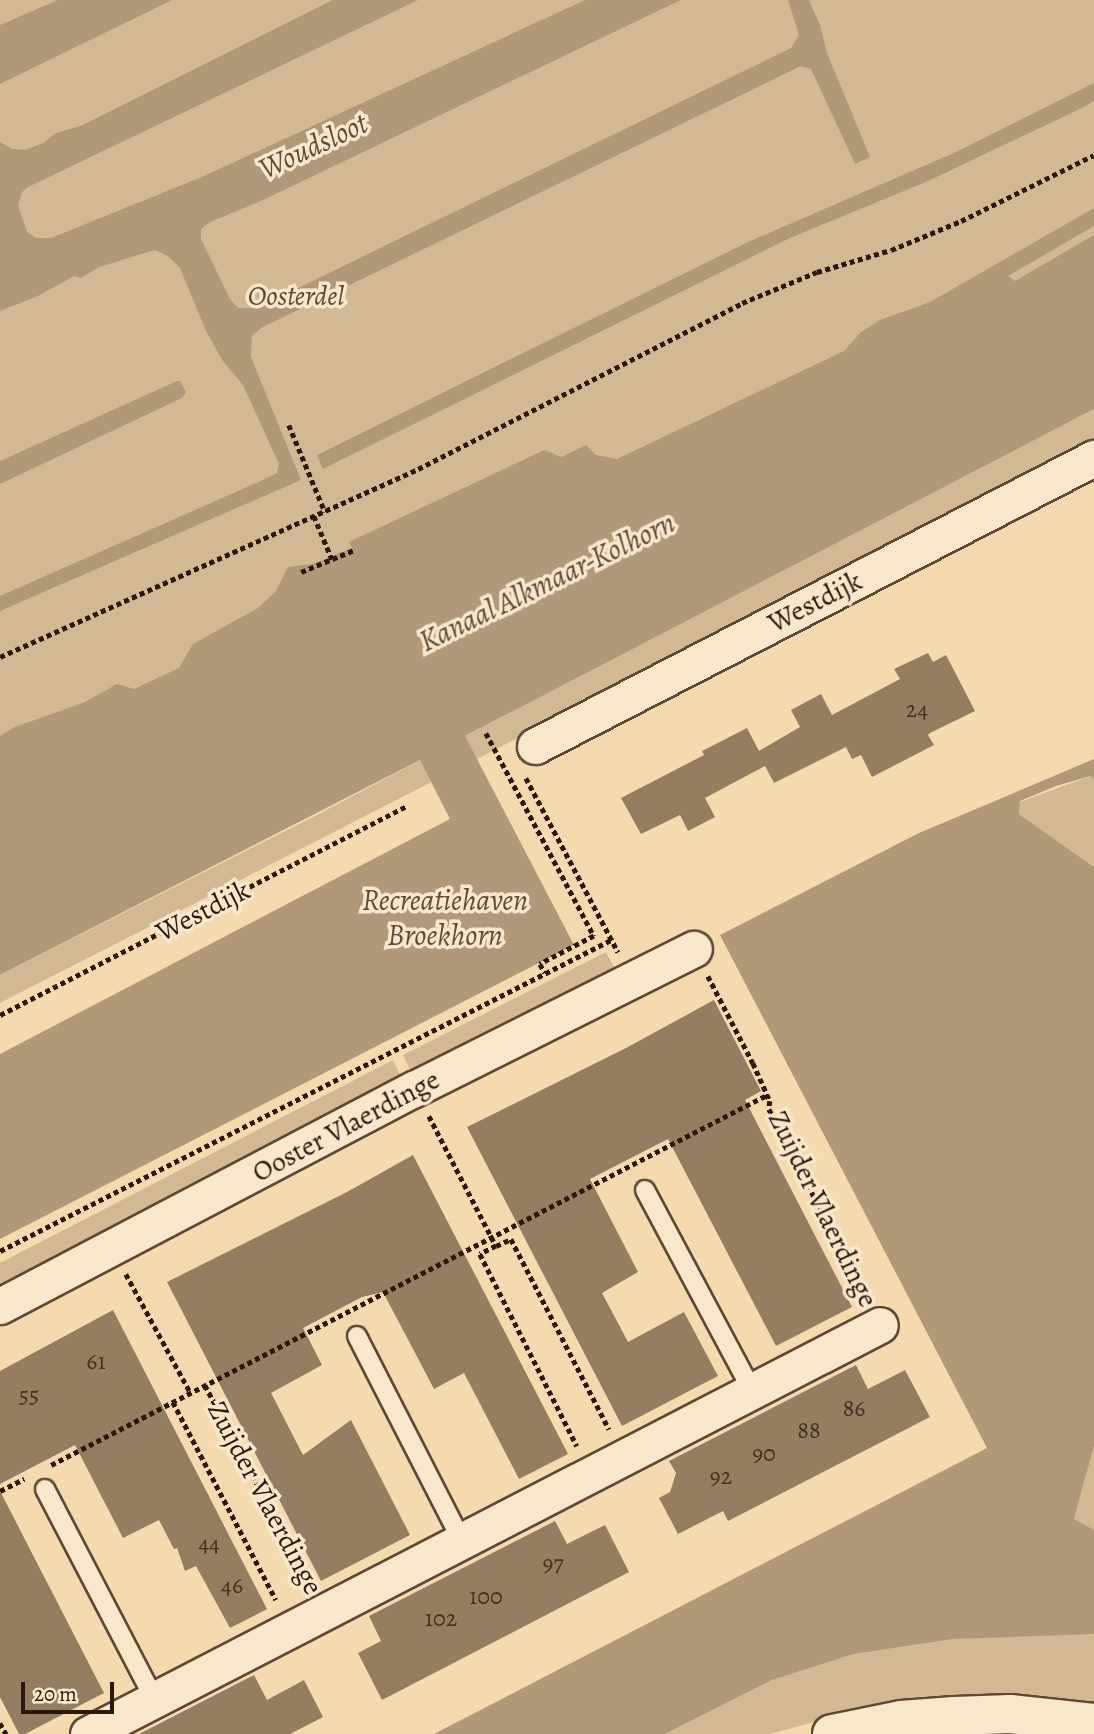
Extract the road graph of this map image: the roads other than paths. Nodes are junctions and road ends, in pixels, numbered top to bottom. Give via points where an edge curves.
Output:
1 (1094, 458) edge
2 (535, 746) road end
3 (694, 948) dead end
4 (645, 1190) dead end
5 (0, 1306) edge
6 (880, 1325) road end
7 (357, 1336) dead end
8 (754, 1392) junction
9 (45, 1489) dead end
10 (462, 1541) junction
11 (155, 1700) junction
12 (1094, 1723) edge
13 (88, 1734) edge
14 (832, 1734) edge

1 - 2 street, Westdijk
3 - 5 street, Ooster Vlaerdinge
4 - 8 lane
6 - 8 street, Zuijder Vlaerdinge
7 - 10 lane
8 - 10 street, Zuijder Vlaerdinge
9 - 11 lane
10 - 11 street, Zuijder Vlaerdinge
11 - 13 street, Zuijder Vlaerdinge
12 - 14 street via 1010,1714 954,1716 901,1720

